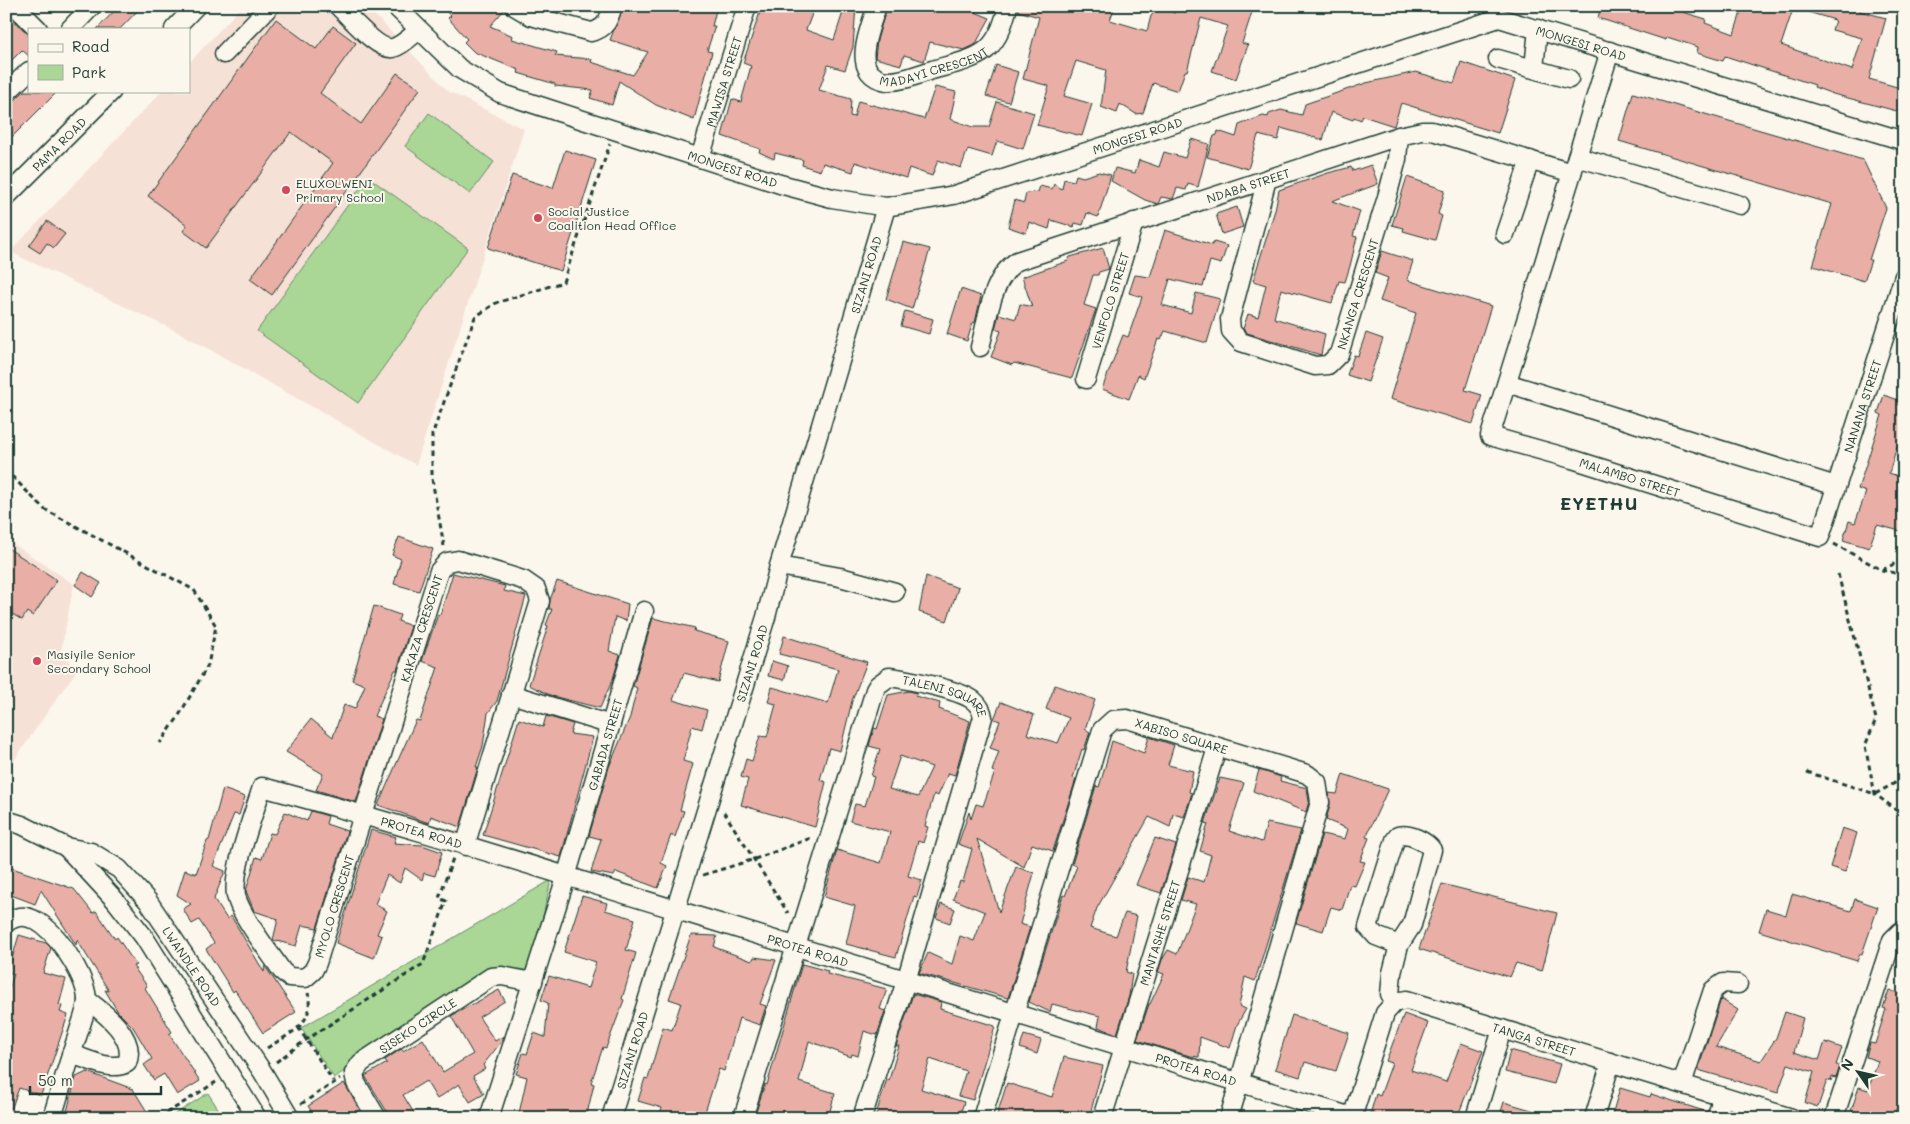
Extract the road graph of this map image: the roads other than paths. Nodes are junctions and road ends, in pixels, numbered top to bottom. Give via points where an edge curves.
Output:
1 (15, 6) edge
2 (92, 6) edge
3 (196, 6) edge
4 (270, 6) edge
5 (338, 6) edge
6 (394, 6) edge
7 (514, 6) edge
8 (613, 6) edge
9 (747, 6) edge
10 (877, 6) edge
11 (1008, 6) edge
12 (1500, 12) edge
13 (37, 28) edge
14 (71, 28) edge
15 (175, 28) edge
16 (1538, 29) junction
17 (419, 30) junction
18 (1610, 51) junction
19 (224, 54) dead end
20 (1498, 60) dead end
21 (1534, 68) junction
22 (28, 71) edge
23 (1569, 79) dead end
24 (111, 92) edge
25 (6, 93) edge
26 (1399, 136) junction
27 (1904, 141) edge
28 (700, 158) junction
29 (1530, 160) junction
30 (1574, 165) junction
31 (1268, 179) junction
32 (6, 197) edge
33 (1740, 205) dead end
34 (886, 207) junction
35 (1134, 222) junction
36 (1505, 234) dead end
37 (1904, 276) edge
38 (1897, 321) edge
39 (980, 347) dead end
40 (1086, 379) dead end
41 (1507, 383) junction
42 (1836, 486) junction
43 (1820, 537) joint
44 (779, 566) junction
45 (895, 592) dead end
46 (644, 612) dead end
47 (511, 694) junction
48 (611, 725) junction
49 (1216, 748) junction
50 (362, 814) junction
51 (6, 820) edge
52 (462, 845) junction
53 (66, 847) junction
54 (566, 877) junction
55 (676, 910) junction
56 (6, 923) edge
57 (1904, 932) edge
58 (1399, 945) junction
59 (795, 946) junction
60 (305, 978) joint
61 (906, 980) junction
62 (533, 982) junction
63 (1738, 984) dead end
64 (87, 1000) junction
65 (1395, 1002) junction
66 (1013, 1013) junction
67 (1502, 1029) junction
68 (1123, 1047) junction
69 (71, 1054) junction
70 (1611, 1062) junction
71 (1240, 1082) junction
72 (1682, 1084) junction
73 (1723, 1096) junction
74 (293, 1113) edge
75 (1352, 1117) edge
76 (52, 1118) edge
77 (257, 1118) edge
78 (377, 1118) edge
79 (490, 1118) edge
80 (611, 1118) edge
81 (743, 1118) edge
82 (862, 1118) edge
83 (982, 1118) edge
84 (1102, 1118) edge
85 (1229, 1118) edge
86 (1475, 1118) edge
87 (1594, 1118) edge
88 (1716, 1118) edge
89 (1792, 1118) edge
90 (1834, 1118) edge

1 - 13 street
2 - 14 street
3 - 15 street
4 - 19 street
5 - 17 street via 379,44 391,48 401,45
6 - 17 street, MONGESI ROAD
7 - 8 street via 531,16 592,32 601,30 607,23
9 - 28 street, MAWISA STREET
10 - 11 street, MADAYI CRESCENT via 864,58 868,69 888,81 984,51 995,41
12 - 16 street, MONGESI ROAD
12 - 34 street, MONGESI ROAD via 954,195
16 - 18 street, MONGESI ROAD
16 - 21 street
17 - 28 street, MONGESI ROAD via 460,69 500,93
18 - 27 street, MONGESI ROAD
18 - 30 street, MALAMBO STREET
20 - 21 street
21 - 23 street
22 - 25 street
24 - 32 street, PAMA ROAD
26 - 29 street, NDABA STREET via 1432,131
26 - 31 street, NDABA STREET
26 - 31 street, NKANGA CRESCENT via 1387,197 1339,354 1328,365 1315,366 1241,342 1231,331 1230,319
28 - 34 street, MONGESI ROAD via 832,198
29 - 30 street, NDABA STREET
29 - 36 street
30 - 33 street, NDABA STREET
30 - 41 street, MALAMBO STREET
31 - 35 street, NDABA STREET
34 - 44 street, SIZANI ROAD
35 - 39 street, NDABA STREET via 1009,266 999,282
35 - 40 street, VENFOLO STREET
37 - 38 street, NANANA STREET
38 - 42 street, NANANA STREET
41 - 42 street
41 - 43 street, MALAMBO STREET via 1490,436
42 - 43 street, NANANA STREET
44 - 45 street via 840,577
44 - 55 street, SIZANI ROAD
46 - 48 street, GABADA STREET
47 - 48 street
47 - 50 street, KAKAZA CRESCENT via 540,601 536,589 523,580 458,560 447,562 439,571
47 - 52 street, KAKAZA CRESCENT
48 - 54 street, GABADA STREET
49 - 66 street, XABISO SQUARE via 1127,719 1113,720 1102,730
49 - 68 street, MANTASHE STREET
49 - 71 street, XABISO SQUARE via 1307,774 1317,782 1320,802
50 - 52 street, PROTEA ROAD
50 - 60 street, MYOLO CRESCENT via 317,963
50 - 60 street, PROTEA ROAD via 262,787 235,882 236,896 282,971 289,977
51 - 53 street, LWANDLE ROAD
52 - 54 street, PROTEA ROAD
53 - 74 street, LWANDLE ROAD via 91,852 119,870 148,901
53 - 77 street, LWANDLE ROAD via 144,937
54 - 55 street, PROTEA ROAD
54 - 62 street
55 - 59 street, PROTEA ROAD
55 - 80 street, SIZANI ROAD
56 - 64 street via 24,916 48,929 78,971
57 - 90 street via 1892,940
58 - 58 street via 1412,925 1432,850 1424,842 1402,835 1395,840 1368,927 1376,936
58 - 65 street via 1389,985
59 - 61 street, PROTEA ROAD
59 - 61 street, TALENI SQUARE via 875,690 889,677 906,679 968,698 979,705 983,717
59 - 81 street, TALENI SQUARE
61 - 66 street, PROTEA ROAD
61 - 82 street, TALENI SQUARE
62 - 78 street, SISEKO CIRCLE via 491,977 361,1063 354,1073 356,1083
62 - 79 street
63 - 72 street via 1723,983 1713,990
64 - 69 street
64 - 69 street via 106,1014 116,1027 130,1048 130,1056 127,1063 113,1067
65 - 67 street, TANGA STREET via 1407,1000
65 - 75 street via 1385,1013
66 - 68 street, PROTEA ROAD
66 - 83 street, XABISO SQUARE
67 - 70 street, TANGA STREET
67 - 86 street
68 - 71 street, PROTEA ROAD
68 - 84 street, MANTASHE STREET
69 - 76 street
70 - 72 street, TANGA STREET
70 - 87 street
71 - 75 street, PROTEA ROAD
71 - 85 street, XABISO SQUARE
72 - 73 street, TANGA STREET
73 - 88 street
73 - 89 street, TANGA STREET

